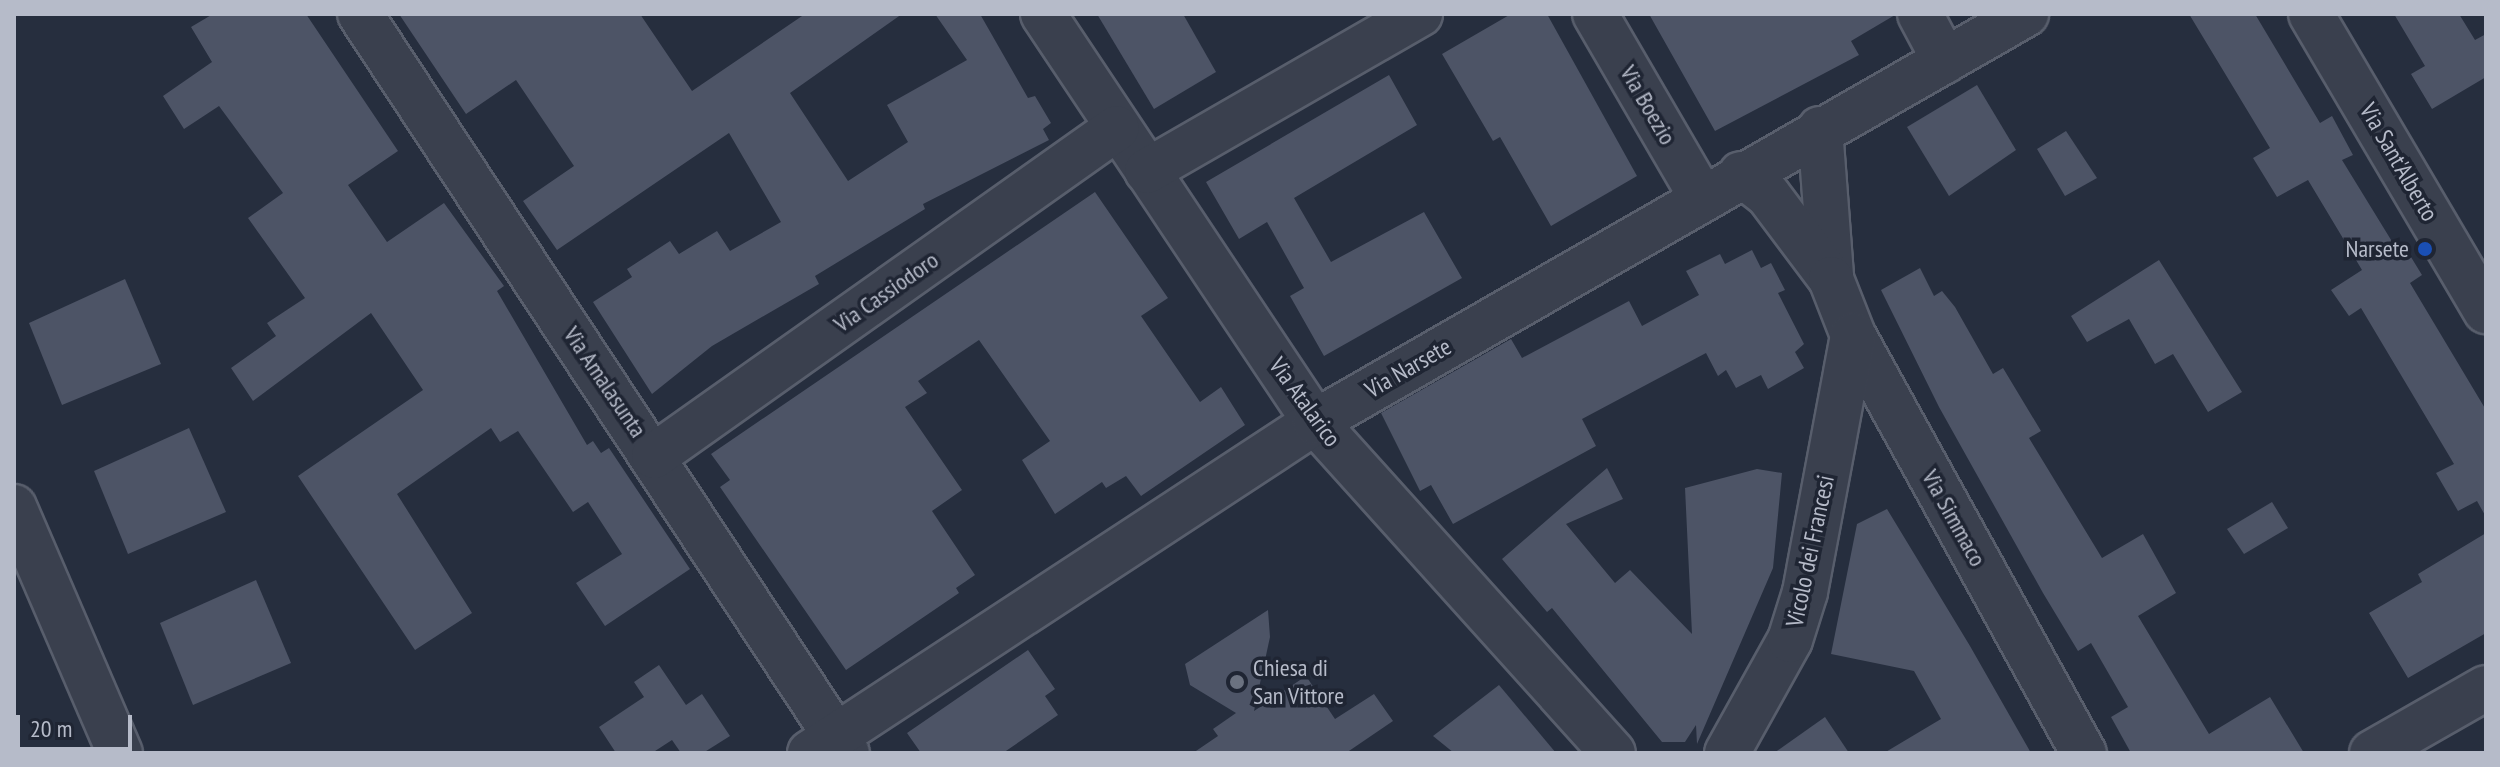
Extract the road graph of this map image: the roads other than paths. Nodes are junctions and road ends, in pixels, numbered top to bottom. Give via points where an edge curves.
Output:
1 (360, 14) edge
2 (1043, 14) edge
3 (1420, 14) edge
4 (1595, 14) edge
5 (1920, 14) edge
6 (2026, 14) edge
7 (2311, 14) edge
8 (1945, 61) junction
9 (1117, 128) junction
10 (1820, 129) junction
11 (1147, 171) junction
12 (1741, 174) junction
13 (1701, 196) junction
14 (1831, 279) junction
15 (2486, 311) edge
16 (1853, 335) junction
17 (1315, 422) junction
18 (654, 456) junction
19 (14, 507) edge
20 (2486, 688) edge
21 (831, 747) edge
22 (120, 753) edge
23 (1613, 753) edge
24 (1727, 753) edge
25 (2084, 753) edge
26 (2372, 753) edge

1 - 18 street, Via Amalasunta
2 - 9 street, Via Atalarico
3 - 11 street
4 - 13 street, Via Boezio
5 - 8 street
6 - 8 street, Via Narsete
7 - 15 street, Via Sant'Alberto
8 - 10 street, Via Narsete
9 - 11 street, Via Atalarico
9 - 18 street, Via Cassiodoro
10 - 12 street, Via Narsete
10 - 14 street, Via Simmaco
11 - 17 street, Via Atalarico
12 - 13 street, Via Narsete
12 - 14 street, Via Simmaco via 1768,195
13 - 17 street, Via Narsete
14 - 16 street, Via Simmaco
16 - 24 street, Vicolo dei Francesi via 1805,592 1790,640
16 - 25 street, Via Simmaco
17 - 21 street, Via Narsete
17 - 23 street, Via Atalarico
18 - 21 street, Via Amalasunta
19 - 22 street
20 - 26 street

